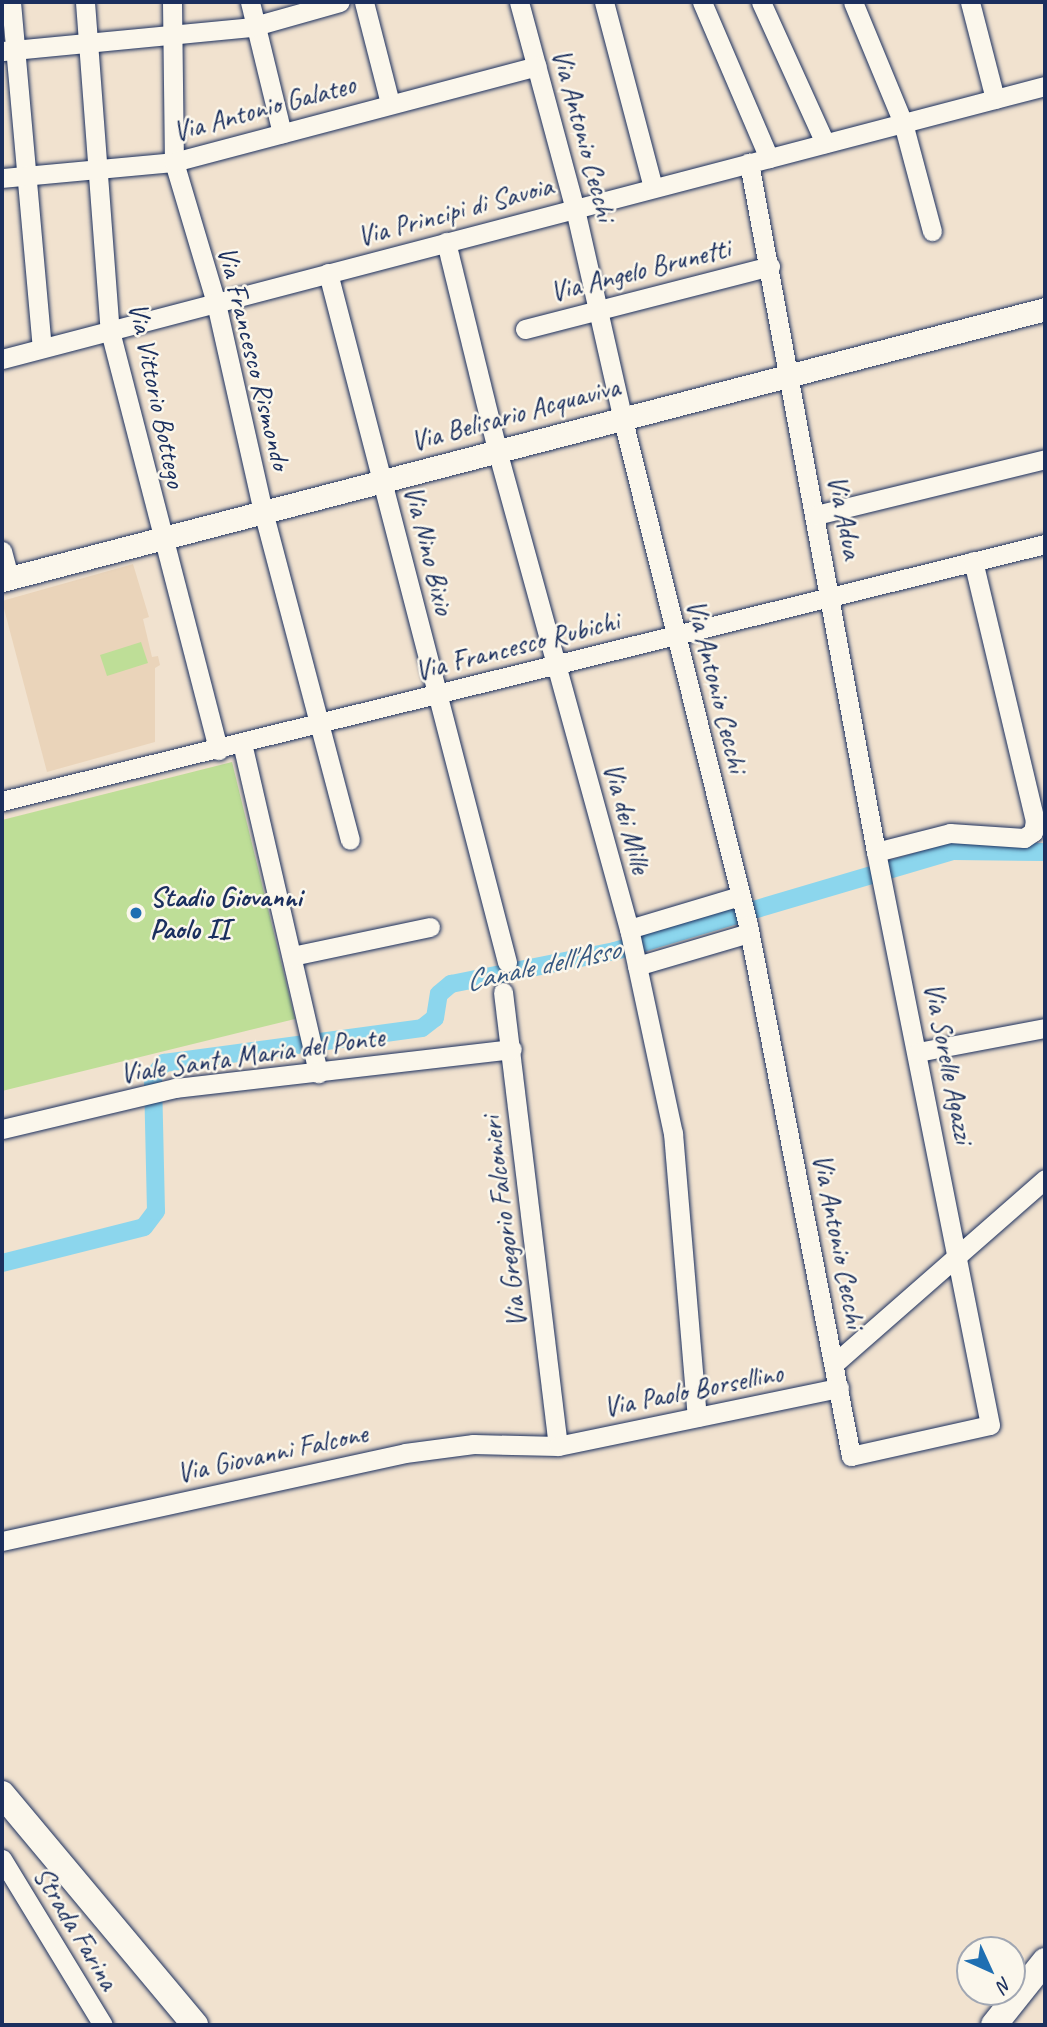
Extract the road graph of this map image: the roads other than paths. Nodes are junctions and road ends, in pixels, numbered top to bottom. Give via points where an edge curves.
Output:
1 (11, 2) edge
2 (85, 2) edge
3 (172, 2) edge
4 (250, 2) edge
5 (340, 2) edge
6 (364, 2) edge
7 (519, 2) edge
8 (604, 2) edge
9 (702, 2) edge
10 (761, 2) edge
11 (853, 2) edge
12 (970, 2) edge
13 (256, 25) junction
14 (174, 34) junction
15 (88, 43) junction
16 (8, 50) edge
17 (537, 66) junction
18 (1045, 86) edge
19 (995, 99) junction
20 (390, 103) junction
21 (903, 123) junction
22 (282, 133) junction
23 (825, 143) junction
24 (769, 158) junction
25 (174, 162) junction
26 (749, 163) junction
27 (98, 171) junction
28 (27, 175) junction
29 (2, 178) edge
30 (653, 188) junction
31 (575, 209) junction
32 (932, 232) dead end
33 (446, 243) junction
34 (770, 266) junction
35 (328, 273) junction
36 (216, 303) junction
37 (598, 309) junction
38 (1045, 309) edge
39 (525, 329) dead end
40 (110, 331) junction
41 (42, 348) junction
42 (2, 359) edge
43 (791, 374) junction
44 (622, 416) junction
45 (497, 450) junction
46 (1045, 459) edge
47 (384, 480) junction
48 (263, 511) junction
49 (816, 515) junction
50 (161, 537) junction
51 (1045, 544) edge
52 (2, 551) edge
53 (974, 561) junction
54 (5, 579) edge
55 (832, 596) junction
56 (676, 635) junction
57 (559, 665) junction
58 (438, 695) junction
59 (320, 723) junction
60 (242, 743) junction
61 (218, 750) junction
62 (2, 800) edge
63 (350, 840) dead end
64 (877, 856) junction
65 (884, 881) joint
66 (741, 898) junction
67 (430, 928) dead end
68 (748, 929) junction
69 (629, 931) junction
70 (292, 956) junction
71 (507, 962) dead end
72 (636, 962) junction
73 (503, 992) dead end
74 (1045, 1028) edge
75 (512, 1049) junction
76 (918, 1052) junction
77 (318, 1066) junction
78 (2, 1129) edge
79 (1045, 1179) edge
80 (958, 1255) junction
81 (835, 1363) junction
82 (839, 1388) junction
83 (697, 1417) junction
84 (558, 1446) junction
85 (2, 1541) edge
86 (2, 1794) edge
87 (2, 1859) edge
88 (1045, 1961) edge
89 (103, 2025) edge
90 (195, 2025) edge
91 (994, 2025) edge

1 - 16 street
2 - 15 street, Via Vittorio Bottego
3 - 14 street, Via Francesco Rismondo
4 - 13 street
5 - 13 street
6 - 20 street
7 - 17 street, Via Antonio Cecchi
8 - 30 street
9 - 24 street
10 - 23 street
11 - 21 street
12 - 19 street
13 - 14 street
13 - 22 street
14 - 15 street
14 - 25 street, Via Francesco Rismondo
15 - 16 street
15 - 27 street, Via Vittorio Bottego
16 - 28 street
17 - 20 street, Via Antonio Galateo
17 - 31 street, Via Antonio Cecchi
18 - 19 street, Via Principi di Savoia
19 - 21 street, Via Principi di Savoia
20 - 22 street, Via Antonio Galateo
21 - 23 street, Via Principi di Savoia
21 - 32 street
22 - 25 street, Via Antonio Galateo
23 - 24 street, Via Principi di Savoia
24 - 26 street, Via Principi di Savoia
25 - 27 street, Via Antonio Galateo
25 - 36 street, Via Francesco Rismondo
26 - 30 street, Via Principi di Savoia
26 - 34 street, Via Adua
27 - 28 street, Via Antonio Galateo
27 - 40 street, Via Vittorio Bottego
28 - 29 street, Via Antonio Galateo
28 - 41 street
30 - 31 street, Via Principi di Savoia
31 - 33 street, Via Principi di Savoia
31 - 37 street, Via Antonio Cecchi
33 - 35 street, Via Principi di Savoia
33 - 45 street, Via dei Mille
34 - 37 street, Via Angelo Brunetti
34 - 43 street, Via Adua
35 - 36 street, Via Principi di Savoia
35 - 47 street, Via Nino Bixio
36 - 40 street, Via Principi di Savoia
36 - 48 street, Via Francesco Rismondo
37 - 39 street, Via Angelo Brunetti
37 - 44 street, Via Antonio Cecchi
38 - 43 street, Via Belisario Acquaviva
40 - 41 street, Via Principi di Savoia
40 - 50 street, Via Vittorio Bottego
41 - 42 street, Via Principi di Savoia
43 - 44 street, Via Belisario Acquaviva
43 - 49 street, Via Adua
44 - 45 street, Via Belisario Acquaviva
44 - 56 street, Via Antonio Cecchi
45 - 47 street, Via Belisario Acquaviva
45 - 57 street, Via dei Mille
46 - 49 street
47 - 48 street, Via Belisario Acquaviva
47 - 58 street, Via Nino Bixio
48 - 50 street, Via Belisario Acquaviva
48 - 59 street, Via Francesco Rismondo
49 - 55 street, Via Adua
50 - 54 street, Via Belisario Acquaviva
50 - 61 street, Via Vittorio Bottego
51 - 53 street, Via Francesco Rubichi
52 - 54 street
53 - 55 street, Via Francesco Rubichi
53 - 64 street via 1035,821 1033,832 1024,838 950,833
55 - 56 street, Via Francesco Rubichi
55 - 64 street, Via Adua
56 - 57 street, Via Francesco Rubichi
56 - 66 street, Via Antonio Cecchi
57 - 58 street, Via Francesco Rubichi
57 - 69 street, Via dei Mille
58 - 59 street, Via Francesco Rubichi
58 - 71 street, Via Nino Bixio
59 - 60 street, Via Francesco Rubichi
59 - 63 street, Via Francesco Rismondo
60 - 61 street, Via Francesco Rubichi
60 - 70 street
61 - 62 street, Via Francesco Rubichi
64 - 65 street, Via Adua
65 - 76 street, Via Sorelle Agazzi
66 - 68 street, Via Antonio Cecchi
66 - 69 street
67 - 70 street
68 - 72 street
68 - 81 street, Via Antonio Cecchi
69 - 72 street, Via dei Mille
70 - 77 street
72 - 83 street, Via dei Mille via 673,1133
73 - 75 street, Via Gregorio Falconieri
74 - 76 street
75 - 77 street, Viale Santa Maria del Ponte
75 - 84 street, Via Gregorio Falconieri
76 - 80 street, Via Sorelle Agazzi
77 - 78 street, Viale Santa Maria del Ponte via 175,1088
79 - 80 street
80 - 81 street
80 - 82 street, Via Sorelle Agazzi via 989,1425 850,1456
81 - 82 street, Via Antonio Cecchi
82 - 83 street, Via Paolo Borsellino
83 - 84 street, Via Paolo Borsellino
84 - 85 street, Via Giovanni Falcone via 473,1444 405,1453
86 - 90 main road
87 - 89 street, Strada Farina
88 - 91 main road

